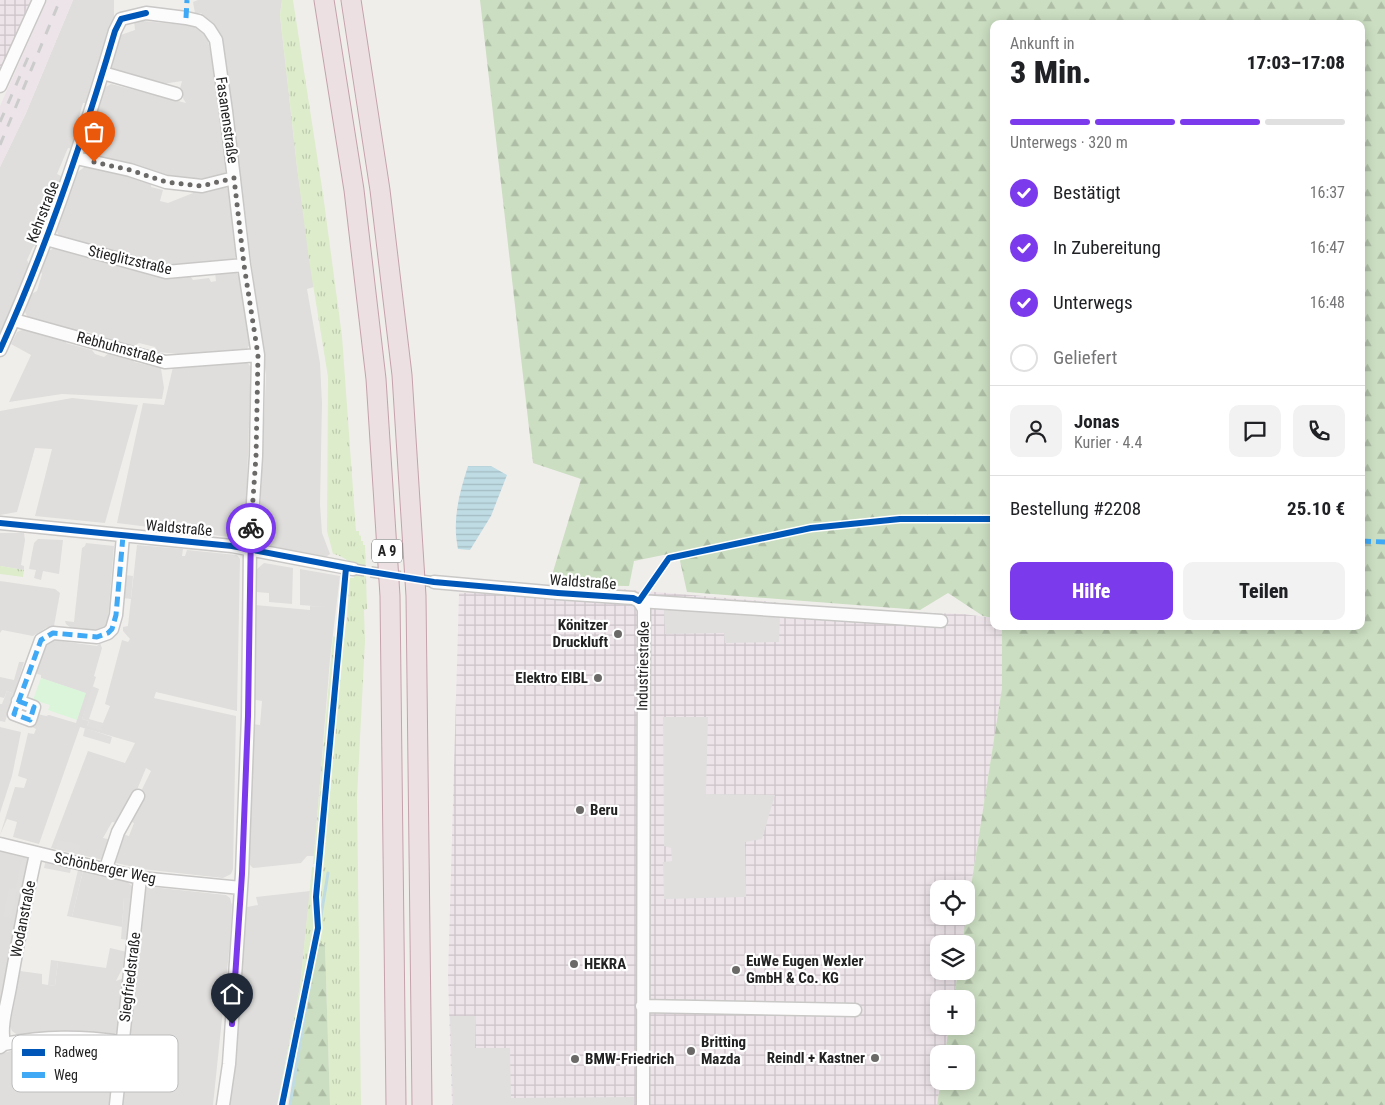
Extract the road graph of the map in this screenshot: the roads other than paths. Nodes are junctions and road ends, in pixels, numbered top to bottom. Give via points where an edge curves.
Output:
1 (39, 0) edge
2 (324, 0) edge
3 (351, 0) edge
4 (146, 12) joint
5 (103, 73) junction
6 (0, 86) edge
7 (176, 94) dead end
8 (76, 158) junction
9 (234, 178) junction
10 (46, 239) junction
11 (244, 265) junction
12 (14, 320) junction
13 (0, 350) edge
14 (258, 355) junction
15 (0, 523) edge
16 (123, 536) junction
17 (250, 548) junction
18 (353, 570) tunnel mouth
19 (434, 582) tunnel mouth
20 (639, 601) junction
21 (941, 620) dead end
22 (18, 701) dead end
23 (138, 796) dead end
24 (0, 844) edge
25 (36, 854) junction
26 (106, 868) junction
27 (140, 878) junction
28 (241, 888) junction
29 (642, 1006) junction
30 (855, 1010) dead end
31 (123, 1035) edge
32 (2, 1045) edge
33 (117, 1092) edge
34 (116, 1105) edge
35 (223, 1105) edge
36 (396, 1105) edge
37 (422, 1105) edge
38 (643, 1105) edge

1 - 6 street
2 - 36 highway, A 9 via 354,190 376,379 390,596
3 - 37 highway, A 9 via 380,190 403,384 416,596
4 - 5 street, Kehrstraße via 122,19 115,31
4 - 9 street, Fasanenstraße via 199,21 216,40
5 - 7 street
5 - 8 street, Kehrstraße
8 - 9 street via 166,182 202,186
8 - 10 street, Kehrstraße
9 - 11 street, Fasanenstraße
10 - 11 street, Stieglitzstraße via 166,272
10 - 12 street, Kehrstraße
11 - 14 street, Fasanenstraße
12 - 13 street, Kehrstraße
12 - 14 street, Rebhuhnstraße via 165,362
14 - 17 street, Fasanenstraße
15 - 16 street, Waldstraße
16 - 17 street, Waldstraße
16 - 22 street via 112,629 97,637 54,633 41,640
17 - 18 street, Waldstraße
17 - 28 street, Fasanenstraße
19 - 20 street, Waldstraße
20 - 21 street, Industriestraße
20 - 29 street, Industriestraße via 644,609
23 - 26 street via 118,832
24 - 25 street, Schönberger Weg
25 - 26 street, Schönberger Weg
25 - 32 street, Wodanstraße via 6,1004
26 - 27 street, Schönberger Weg
27 - 28 street, Schönberger Weg
27 - 31 street, Siegfriedstraße
28 - 35 street, Fasanenstraße via 229,1064
29 - 30 street
29 - 38 street, Industriestraße
33 - 34 street, Siegfriedstraße

